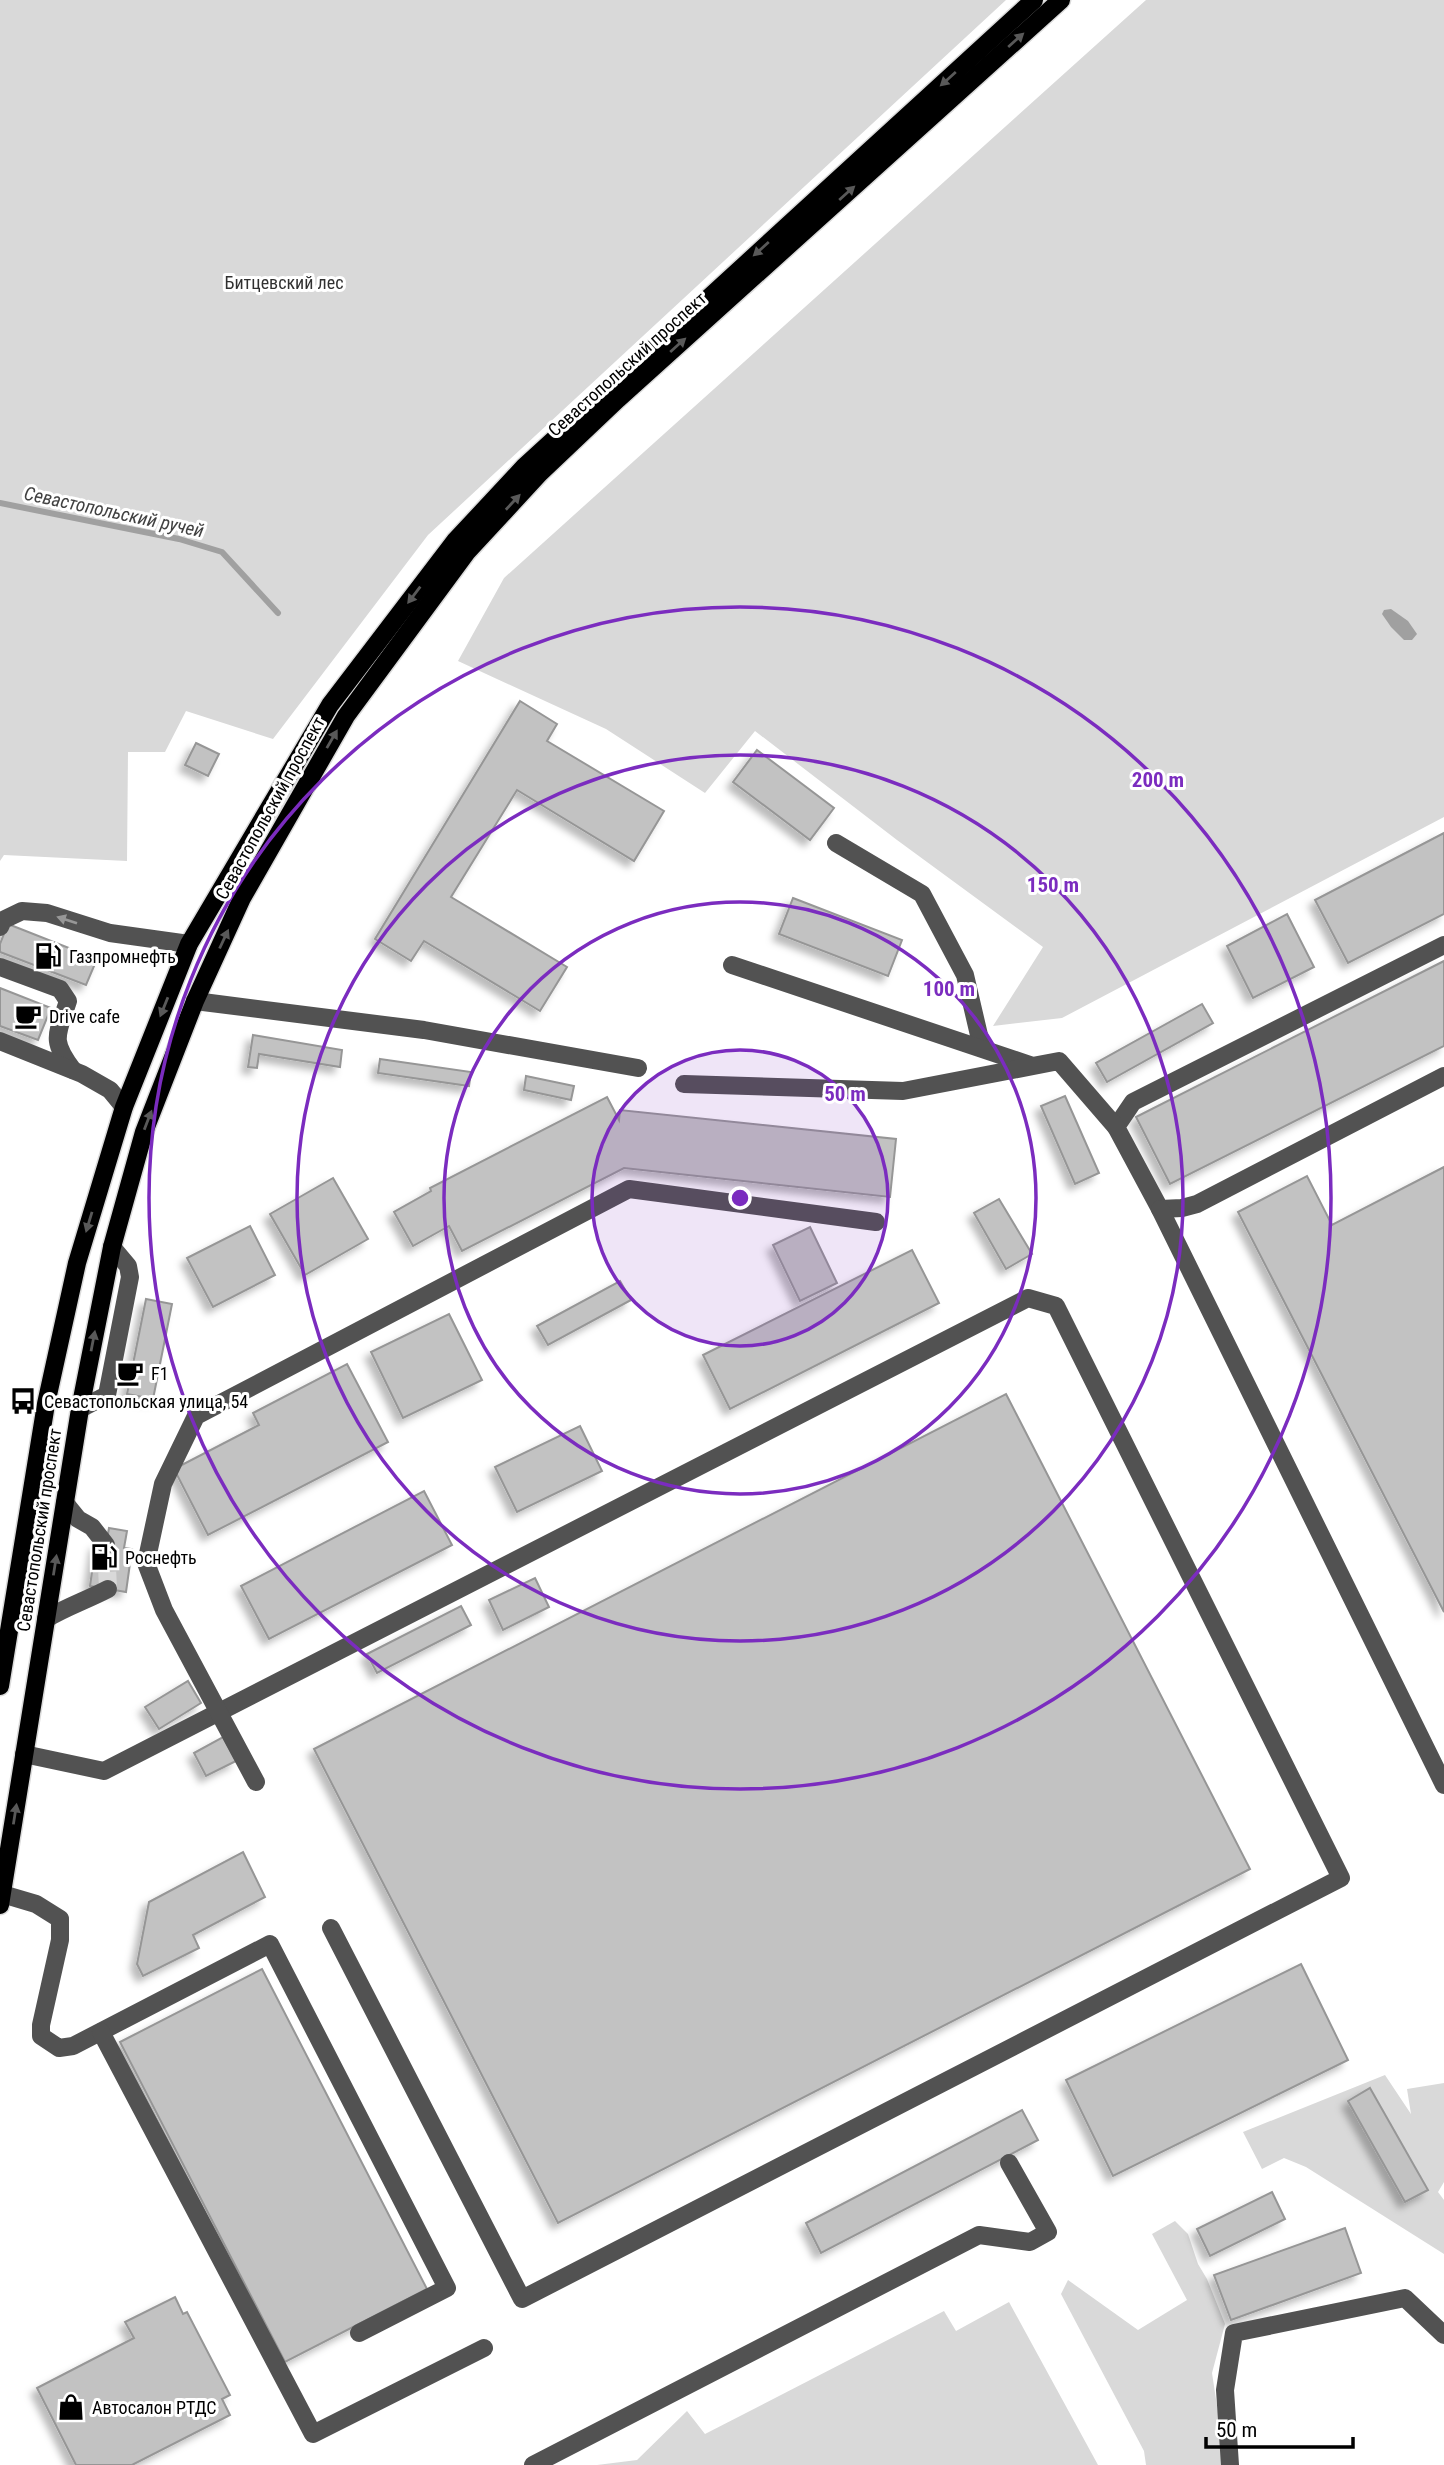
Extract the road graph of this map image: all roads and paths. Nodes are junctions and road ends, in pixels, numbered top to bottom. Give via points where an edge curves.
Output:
1 (1034, 0) edge
2 (1061, 0) edge
3 (836, 843) dead end
4 (0, 927) edge
5 (189, 944) junction
6 (1444, 945) edge
7 (732, 965) dead end
8 (0, 967) edge
9 (195, 1001) junction
10 (0, 1041) edge
11 (982, 1048) junction
12 (1033, 1066) junction
13 (638, 1068) dead end
14 (73, 1070) junction
15 (1444, 1076) edge
16 (684, 1084) dead end
17 (124, 1107) junction
18 (1116, 1127) junction
19 (1160, 1209) junction
20 (876, 1222) dead end
21 (65, 1503) junction
22 (106, 1545) tunnel mouth
23 (108, 1589) dead end
24 (46, 1619) junction
25 (0, 1686) edge
26 (219, 1712) junction
27 (24, 1754) junction
28 (256, 1782) dead end
29 (1444, 1785) edge
30 (1, 1900) edge
31 (331, 1928) dead end
32 (101, 2032) junction
33 (1009, 2163) dead end
34 (359, 2333) dead end
35 (1444, 2335) edge
36 (484, 2348) dead end
37 (533, 2465) edge
38 (1230, 2465) edge

1 -> 5 main road, Севастопольский проспект via 588,407 455,541 330,705
9 -> 2 main road, Севастопольский проспект via 242,898 346,716 467,552 608,409
3 - 11 lane via 922,894 965,975
5 -> 4 lane via 110,933 35,912 22,911 3,920
5 -> 17 main road, Севастопольский проспект
6 - 18 lane via 1133,1102
7 - 11 lane
8 - 14 lane via 60,989 68,1001 56,1036 59,1052
9 - 13 lane via 424,1030
21 -> 9 main road, Севастопольский проспект via 112,1247 144,1132
10 - 14 lane
11 - 12 lane
12 - 16 lane via 903,1091
12 - 18 lane via 1059,1060
14 - 17 lane via 110,1090
15 - 19 lane via 1197,1204
17 -> 25 main road, Севастопольский проспект via 77,1263 46,1404
18 - 19 lane
19 - 29 lane
20 - 26 lane via 629,1189 197,1416 163,1484 146,1563 164,1610
21 - 22 lane
24 -> 21 main road, Севастопольский проспект
23 - 24 lane
24 - 27 main road, Севастопольский проспект
26 - 27 lane via 104,1771
26 - 28 lane
26 - 31 lane via 1028,1298 1056,1306 1341,1878 522,2299
30 -> 27 main road, Севастопольский проспект
30 - 32 lane via 36,1904 60,1919 41,2036 59,2048
32 - 34 lane via 270,1944 447,2288
32 - 36 lane via 313,2434
33 - 37 lane via 1048,2232 1030,2242 979,2235
35 - 38 lane via 1405,2298 1234,2333 1225,2390

